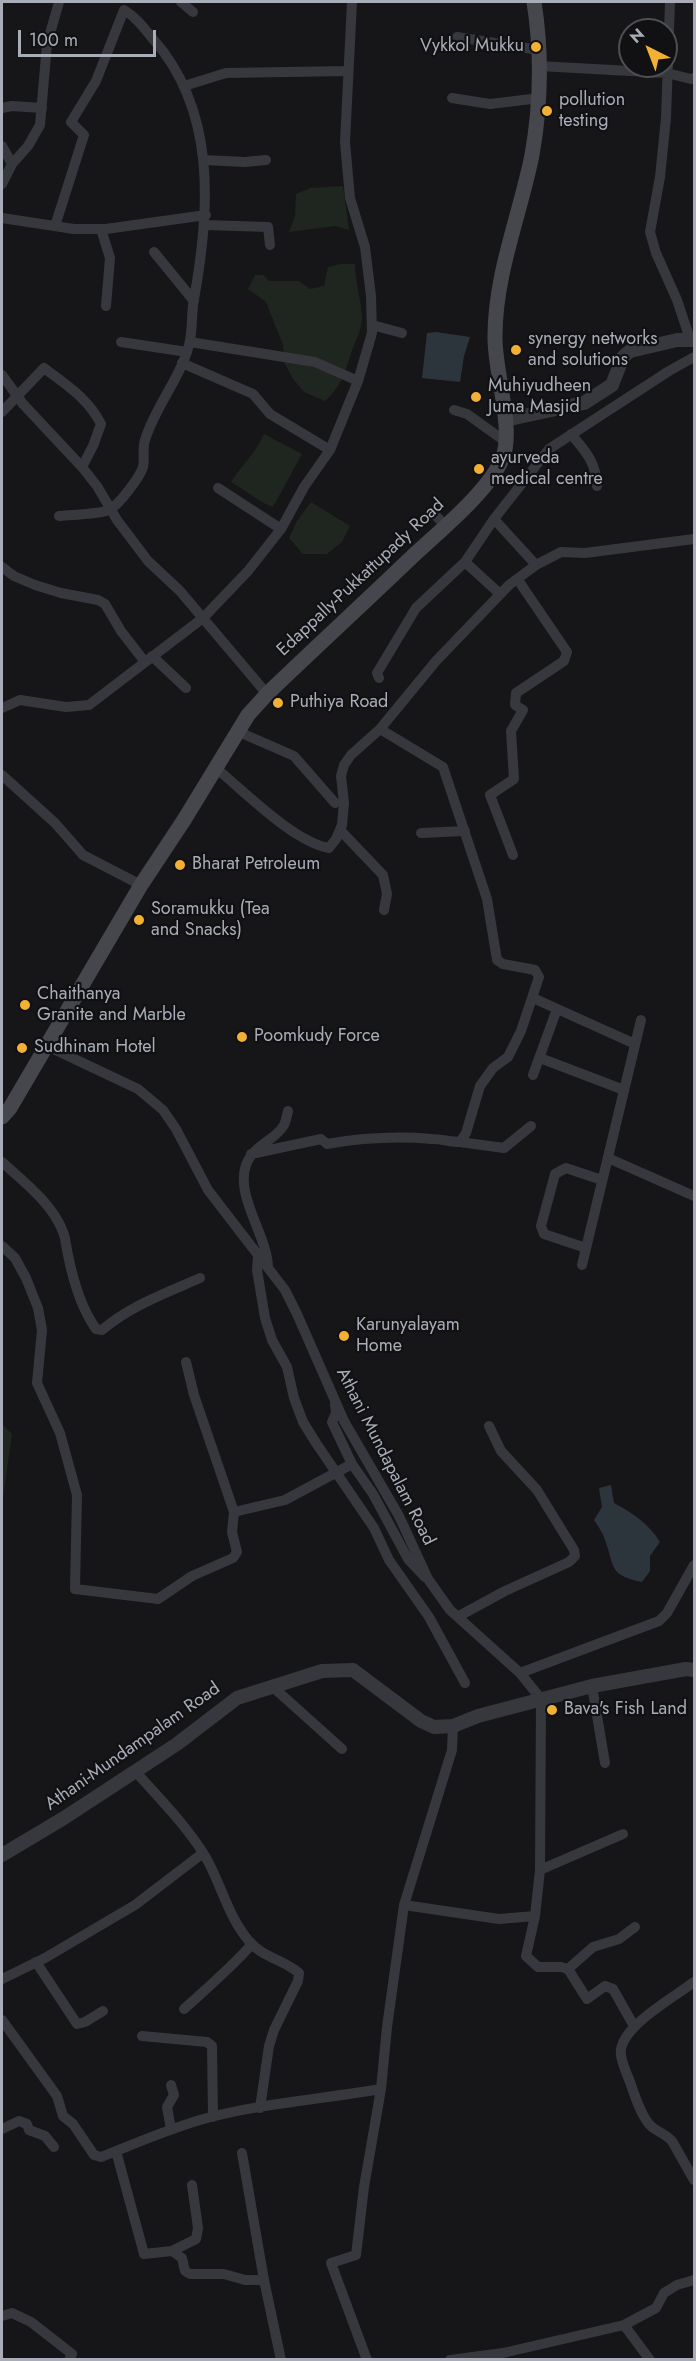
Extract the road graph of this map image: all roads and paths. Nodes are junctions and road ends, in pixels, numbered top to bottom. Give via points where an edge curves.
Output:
1 (58, 2) edge
2 (181, 2) edge
3 (352, 2) edge
4 (534, 2) edge
5 (670, 2) edge
6 (193, 12) dead end
7 (669, 18) edge
8 (457, 37) dead end
9 (539, 50) junction
10 (539, 66) junction
11 (618, 70) edge
12 (347, 71) junction
13 (678, 76) edge
14 (667, 78) edge
15 (694, 78) edge
16 (184, 86) junction
17 (452, 98) dead end
18 (540, 98) junction
19 (2, 108) edge
20 (42, 108) junction
21 (2, 146) edge
22 (204, 160) junction
23 (266, 160) dead end
24 (12, 165) junction
25 (2, 184) edge
26 (2, 218) edge
27 (206, 220) junction
28 (56, 226) junction
29 (101, 229) junction
30 (270, 245) dead end
31 (154, 252) dead end
32 (194, 301) junction
33 (106, 306) dead end
34 (372, 325) junction
35 (402, 333) dead end
36 (692, 340) edge
37 (120, 342) dead end
38 (188, 347) junction
39 (694, 357) edge
40 (182, 363) junction
41 (2, 375) edge
42 (358, 381) junction
43 (16, 396) junction
44 (454, 410) dead end
45 (2, 412) edge
46 (505, 420) junction
47 (571, 434) junction
48 (506, 442) junction
49 (330, 450) junction
50 (82, 467) junction
51 (597, 486) dead end
52 (218, 488) dead end
53 (110, 510) junction
54 (433, 513) dead end
55 (59, 516) dead end
56 (494, 519) junction
57 (446, 526) junction
58 (281, 529) junction
59 (694, 539) edge
60 (465, 562) junction
61 (536, 565) junction
62 (2, 567) edge
63 (518, 580) junction
64 (500, 594) junction
65 (203, 618) junction
66 (149, 659) junction
67 (379, 678) dead end
68 (186, 687) dead end
69 (267, 694) junction
70 (2, 708) edge
71 (380, 729) junction
72 (239, 732) junction
73 (217, 769) junction
74 (2, 775) edge
75 (335, 803) dead end
76 (340, 830) junction
77 (465, 831) junction
78 (421, 833) dead end
79 (513, 855) dead end
80 (141, 885) junction
81 (384, 910) dead end
82 (533, 998) junction
83 (557, 1009) junction
84 (641, 1020) dead end
85 (635, 1044) junction
86 (47, 1046) junction
87 (540, 1058) junction
88 (532, 1075) dead end
89 (624, 1090) junction
90 (288, 1111) dead end
91 (2, 1117) edge
92 (531, 1126) dead end
93 (460, 1142) junction
94 (251, 1154) junction
95 (608, 1158) junction
96 (2, 1162) edge
97 (602, 1180) junction
98 (694, 1196) edge
99 (2, 1246) edge
100 (586, 1248) junction
101 (258, 1257) junction
102 (582, 1265) dead end
103 (268, 1268) junction
104 (200, 1278) dead end
105 (186, 1362) dead end
106 (335, 1404) junction
107 (489, 1426) dead end
108 (352, 1464) junction
109 (336, 1472) junction
110 (234, 1512) junction
111 (694, 1565) edge
112 (428, 1579) junction
113 (459, 1616) junction
114 (694, 1670) edge
115 (520, 1673) junction
116 (465, 1683) dead end
117 (592, 1686) junction
118 (274, 1688) junction
119 (541, 1699) junction
120 (453, 1726) junction
121 (342, 1749) dead end
122 (605, 1763) dead end
123 (135, 1771) junction
124 (623, 1834) dead end
125 (203, 1853) junction
126 (2, 1855) edge
127 (540, 1870) junction
128 (404, 1905) junction
129 (535, 1916) junction
130 (635, 1927) dead end
131 (252, 1944) junction
132 (36, 1962) junction
133 (568, 1969) junction
134 (2, 1979) edge
135 (694, 1982) edge
136 (184, 2009) dead end
137 (103, 2010) dead end
138 (2, 2020) edge
139 (634, 2026) junction
140 (142, 2036) dead end
141 (171, 2085) dead end
142 (381, 2089) junction
143 (260, 2108) junction
144 (213, 2117) junction
145 (2, 2129) edge
146 (171, 2129) junction
147 (54, 2147) dead end
148 (116, 2151) junction
149 (243, 2153) dead end
150 (694, 2180) edge
151 (192, 2185) dead end
152 (172, 2251) junction
153 (264, 2280) junction
154 (694, 2280) edge
155 (2, 2316) edge
156 (624, 2325) junction
157 (69, 2360) edge
158 (281, 2360) edge
159 (367, 2360) edge
160 (450, 2360) edge
161 (650, 2360) edge

1 - 20 street via 47,44
2 - 6 street
3 - 12 street
4 - 9 main road, Edappally-Pukkattupady Road
5 - 7 street
8 - 9 street
9 - 10 main road, Edappally-Pukkattupady Road
10 - 11 street
10 - 18 main road, Edappally-Pukkattupady Road
12 - 16 street via 226,73
12 - 34 street via 345,142 349,187 364,247
13 - 15 street
14 - 36 street via 663,142 650,232
16 - 22 street
16 - 28 street via 166,53 124,10 96,81 71,122 84,135
17 - 18 street via 490,104
18 - 46 main road, Edappally-Pukkattupady Road via 532,155 498,291 494,337
19 - 20 street
20 - 24 street via 35,135
21 - 24 street
22 - 23 street
22 - 27 street
24 - 25 street
26 - 28 street
27 - 29 street
27 - 30 street via 268,227
27 - 32 street
28 - 29 street
29 - 33 street via 110,258
31 - 32 street
32 - 38 street
34 - 35 street
34 - 42 street
36 - 46 street via 677,339 630,351 623,357 612,385 584,403
37 - 38 street
38 - 40 street
38 - 42 street via 315,362
39 - 47 street
40 - 49 street via 253,394 270,414
40 - 53 street via 144,440 142,469
41 - 43 street
42 - 49 street
43 - 45 street
43 - 50 street
43 - 50 street via 44,368 77,392 100,424
44 - 48 street via 467,414
46 - 48 main road, Edappally-Pukkattupady Road
47 - 51 street via 593,464
47 - 56 street via 549,449
48 - 57 main road, Edappally-Pukkattupady Road via 503,458 488,481
49 - 58 street
50 - 53 street
52 - 58 street
53 - 55 street
53 - 65 street via 148,561
54 - 57 street
56 - 60 street
56 - 61 street
57 - 69 main road, Edappally-Pukkattupady Road
58 - 65 street
59 - 61 street via 585,553 561,552
60 - 64 street
60 - 67 street via 416,608 377,673
61 - 63 street
62 - 66 street via 34,585 105,603 121,631
63 - 64 street
63 - 79 street via 567,652 564,661 516,693 515,705 523,710 511,732 514,779 490,795
64 - 71 street via 436,661
65 - 66 street
65 - 69 street
66 - 68 street
66 - 70 street via 89,705 57,707 20,700
69 - 72 main road, Edappally-Pukkattupady Road
71 - 76 street via 344,765
71 - 77 street via 443,767
72 - 73 main road, Edappally-Pukkattupady Road
72 - 75 street via 294,756
73 - 76 street via 274,818 319,846 329,848
73 - 80 main road, Edappally-Pukkattupady Road
74 - 80 street via 83,855
76 - 81 street via 383,874 387,894
77 - 78 street
77 - 82 street via 487,899 497,960 535,970 539,978
80 - 86 main road, Edappally-Pukkattupady Road
82 - 83 street
82 - 93 street via 508,1057 493,1068 480,1086
83 - 85 street
83 - 87 street
84 - 85 street
85 - 89 street
86 - 91 main road, Edappally-Pukkattupady Road
86 - 101 street, Athani Mundapalam Road via 138,1089 163,1110 208,1190
87 - 88 street
87 - 89 street
89 - 95 street
90 - 94 street via 284,1125
92 - 93 street via 504,1148
93 - 94 street via 363,1138 327,1144 321,1139
94 - 103 street via 244,1178 268,1253
95 - 97 street
95 - 98 street
96 - 104 street via 56,1217 64,1232 80,1297 96,1329 102,1330 117,1317
97 - 100 street
97 - 100 street via 566,1168 555,1174 541,1226 544,1234
99 - 110 street via 15,1258 38,1308 42,1330 37,1383 60,1433 77,1495 75,1589 158,1599 192,1576 233,1558 237,1552 232,1532
100 - 102 street
101 - 103 street, Athani Mundapalam Road
101 - 109 street via 265,1318 272,1340 287,1367 303,1422
103 - 106 street, Athani Mundapalam Road via 297,1314
105 - 110 street
106 - 108 street via 332,1422
106 - 112 street, Athani Mundapalam Road via 399,1516
107 - 113 street via 501,1450 537,1490 575,1556
108 - 109 street
108 - 112 street via 408,1558
109 - 110 street via 285,1500
109 - 116 street via 429,1617
111 - 115 street via 658,1622
112 - 113 street, Athani Mundapalam Road via 450,1610
113 - 115 street, Athani Mundapalam Road
114 - 117 street, Athani-Mundampalam Road
115 - 119 street, Athani Mundapalam Road
117 - 119 street, Athani-Mundampalam Road
117 - 122 street
118 - 120 street, Athani-Mundampalam Road via 322,1671 352,1670 421,1721 434,1727
118 - 121 street
118 - 123 street, Athani-Mundampalam Road via 237,1698
119 - 120 street, Athani-Mundampalam Road
119 - 127 street
120 - 128 street via 452,1750
123 - 125 street
123 - 126 street, Athani-Mundampalam Road
124 - 127 street
125 - 131 street via 236,1922
125 - 132 street via 135,1905
127 - 129 street
128 - 129 street via 499,1919
128 - 142 street
129 - 133 street via 526,1956 538,1967
130 - 133 street via 619,1939 593,1947
131 - 136 street
131 - 143 street via 299,1973 269,2046
132 - 134 street
132 - 137 street via 76,2024
133 - 139 street via 587,1999 605,1986 613,1989
135 - 139 street
138 - 148 street via 57,2096 63,2116 94,2155 101,2157
139 - 150 street via 623,2041 621,2055 635,2098 652,2127 672,2141
140 - 144 street via 207,2042 212,2046
141 - 146 street via 174,2096 167,2108
142 - 143 street
142 - 159 street via 356,2255 331,2263
143 - 144 street
144 - 146 street
145 - 147 street via 19,2121 45,2136
146 - 148 street
148 - 152 street via 144,2253
149 - 153 street
151 - 152 street via 196,2239
152 - 153 street via 182,2258 185,2271 190,2274
153 - 158 street
154 - 156 street via 664,2293 656,2308
155 - 157 street via 12,2313 31,2322 72,2354
156 - 160 street via 503,2353
156 - 161 street

